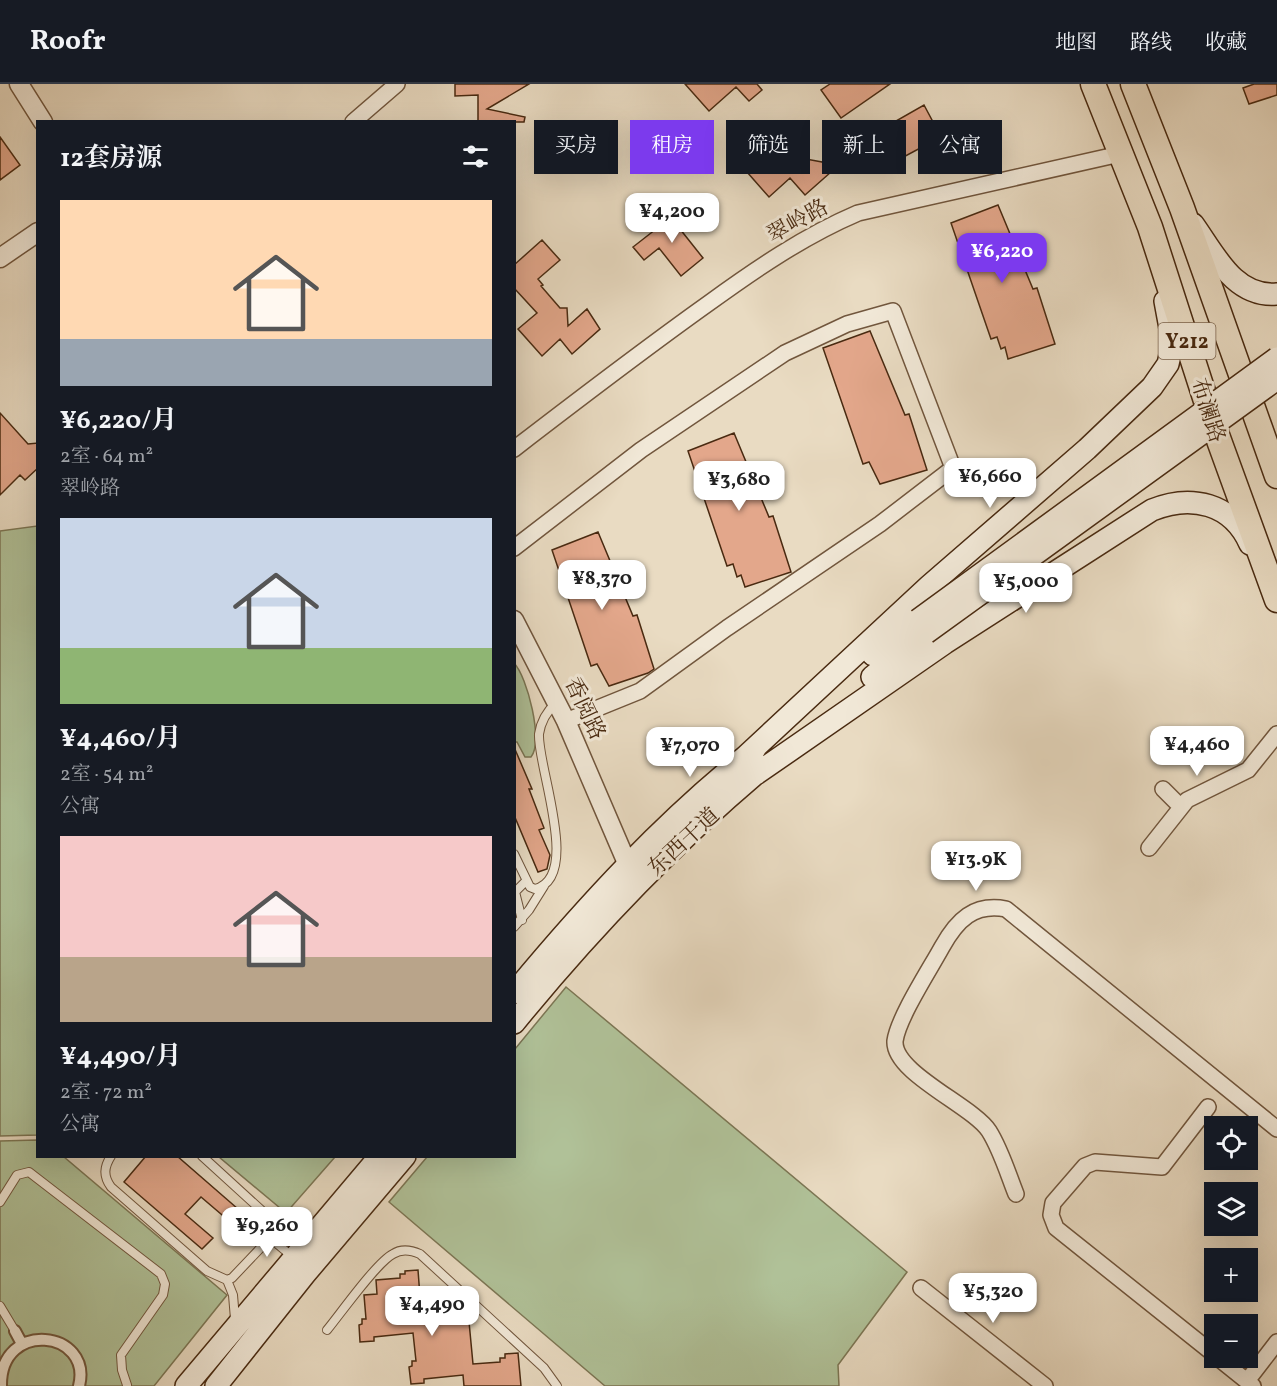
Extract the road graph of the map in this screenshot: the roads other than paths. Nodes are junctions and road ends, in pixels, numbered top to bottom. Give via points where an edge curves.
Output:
1 (19, 84) edge
2 (397, 84) edge
3 (1093, 84) edge
4 (1133, 84) edge
5 (42, 120) edge
6 (355, 120) edge
7 (1120, 154) junction
8 (1182, 208) junction
9 (1150, 227) junction
10 (36, 233) edge
11 (0, 258) edge
12 (1277, 294) edge
13 (1277, 358) edge
14 (1277, 379) edge
15 (516, 447) edge
16 (1277, 476) edge
17 (516, 546) edge
18 (1277, 600) edge
19 (1277, 605) edge
20 (516, 624) edge
21 (922, 626) junction
22 (557, 702) junction
23 (566, 721) junction
24 (1277, 734) edge
25 (750, 766) junction
26 (1163, 789) dead end
27 (1181, 807) junction
28 (1149, 848) dead end
29 (516, 858) edge
30 (628, 865) junction
31 (526, 881) junction
32 (545, 884) junction
33 (638, 885) junction
34 (516, 891) edge
35 (516, 896) edge
36 (522, 920) junction
37 (516, 925) edge
38 (516, 991) edge
39 (516, 1021) edge
40 (1208, 1107) dead end
41 (1277, 1129) edge
42 (110, 1158) edge
43 (204, 1158) edge
44 (378, 1158) edge
45 (403, 1158) edge
46 (1016, 1194) dead end
47 (0, 1202) edge
48 (270, 1238) junction
49 (293, 1257) junction
50 (226, 1280) junction
51 (921, 1288) dead end
52 (0, 1306) edge
53 (232, 1330) junction
54 (327, 1330) dead end
55 (15, 1331) joint
56 (1277, 1342) edge
57 (22, 1344) junction
58 (1204, 1346) edge
59 (1231, 1368) edge
60 (1250, 1383) edge
61 (127, 1385) edge
62 (1, 1386) edge
63 (79, 1386) edge
64 (186, 1386) edge
65 (216, 1386) edge
66 (557, 1386) edge
67 (1045, 1386) edge

1 - 5 street
2 - 6 street
3 - 7 main road, 布澜路 / Y212
4 - 8 main road, 布澜路 / Y212
7 - 9 main road, 布澜路 / Y212
7 - 15 street, 翠岭路 via 869,210 829,225 651,344
8 - 12 main road via 1230,276 1250,290
8 - 16 main road, 布澜路 / Y212
9 - 18 main road, 布澜路 / Y212 via 1217,435
9 - 25 main road via 1170,328 1168,364 1152,387 929,586
10 - 11 street
13 - 21 main road, bridge
14 - 21 main road, bridge
17 - 23 street via 641,450 785,353 847,324 893,310 953,468 880,524 640,691
19 - 25 main road via 1235,519 1200,502 1167,504 1102,541
20 - 22 street, 香阅路
21 - 25 main road, 东西干道
22 - 23 street, 香阅路
22 - 32 lane via 545,715 539,738 557,855
23 - 30 street, 香阅路
24 - 27 street via 1248,770 1187,800
25 - 30 main road, 东西干道 via 691,803
25 - 33 main road, 东西干道
26 - 27 street
27 - 28 street
29 - 31 lane
30 - 33 street, 香阅路
30 - 38 main road, 东西干道 via 564,932
31 - 32 lane via 535,889
31 - 34 lane
32 - 36 lane
33 - 39 main road, 东西干道
35 - 36 lane
36 - 37 lane
40 - 58 street via 1161,1167 1095,1162 1085,1166 1053,1203 1051,1215 1056,1228
41 - 46 street via 1006,909 978,909 951,930 895,1042 903,1061 988,1130
42 - 50 lane via 105,1177 111,1187 207,1271
43 - 48 lane via 271,1219 274,1226
44 - 49 main road
45 - 65 main road
47 - 61 lane via 17,1175 29,1172 161,1274 163,1294 121,1355
48 - 49 lane
48 - 50 lane
49 - 53 main road
50 - 53 lane via 236,1306
51 - 67 street
52 - 55 lane
53 - 64 main road
54 - 66 lane via 386,1260 393,1254 411,1251 420,1254 544,1368
55 - 57 street
56 - 60 street
57 - 62 street via 5,1360
57 - 63 street via 38,1339 63,1346 79,1368
59 - 60 street

